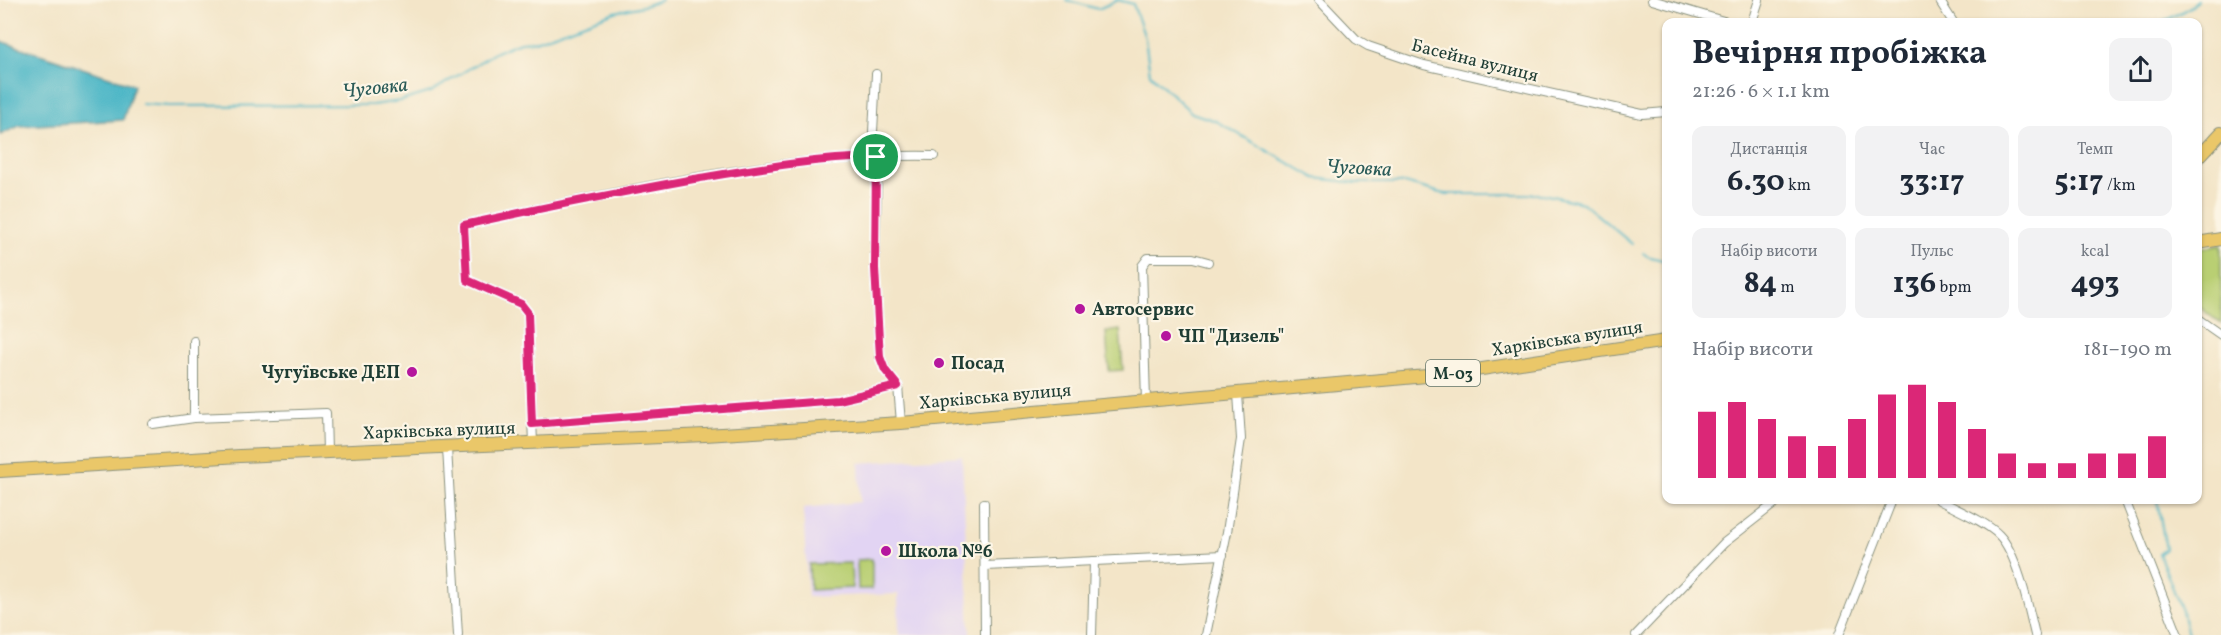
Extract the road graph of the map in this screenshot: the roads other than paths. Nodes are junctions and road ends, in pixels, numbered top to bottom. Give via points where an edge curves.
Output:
1 (1319, 0) edge
2 (1652, 0) edge
3 (1759, 0) edge
4 (1940, 0) edge
5 (1713, 18) edge
6 (1753, 18) edge
7 (1951, 18) edge
8 (876, 74) dead end
9 (1662, 112) edge
10 (2221, 133) edge
11 (2202, 154) edge
12 (934, 156) dead end
13 (876, 157) junction
14 (2221, 239) edge
15 (2202, 242) edge
16 (1208, 262) dead end
17 (2202, 322) edge
18 (2221, 334) edge
19 (194, 341) dead end
20 (1662, 342) edge
21 (898, 386) junction
22 (1238, 394) junction
23 (1146, 401) junction
24 (194, 418) junction
25 (901, 423) junction
26 (153, 424) dead end
27 (532, 424) junction
28 (533, 444) junction
29 (447, 448) junction
30 (327, 452) junction
31 (0, 471) edge
32 (984, 503) dead end
33 (1774, 504) edge
34 (1890, 504) edge
35 (1947, 504) edge
36 (2127, 504) edge
37 (1223, 555) junction
38 (1094, 561) junction
39 (985, 566) junction
40 (458, 635) edge
41 (985, 635) edge
42 (1092, 635) edge
43 (1206, 635) edge
44 (1636, 635) edge
45 (1839, 635) edge
46 (2035, 635) edge
47 (2178, 635) edge

1 - 9 street, Басейна вулиця via 1356,39 1425,65 1642,114
2 - 5 street
3 - 6 street
4 - 7 street
8 - 13 street
10 - 11 main road
12 - 13 street
13 - 21 street via 875,268 880,357
13 - 27 street via 837,158 722,174 464,225 467,280 521,304 528,313
14 - 15 main road
16 - 23 street via 1148,258 1142,266
17 - 18 street
19 - 24 street
20 - 22 main road, Харківська вулиця / М-03 via 1449,374
21 - 25 street
21 - 27 street via 838,400
22 - 23 main road, Харківська вулиця / М-03
22 - 37 street via 1241,439
23 - 25 main road, Харківська вулиця / М-03
24 - 26 street
24 - 30 street via 326,413
25 - 28 main road, Харківська вулиця / М-03
27 - 28 street
28 - 29 main road, Харківська вулиця / М-03
29 - 30 main road, Харківська вулиця / М-03
29 - 40 street
30 - 31 main road, Харківська вулиця / М-03
32 - 39 street
33 - 44 street via 1724,543
34 - 45 street
35 - 46 street via 1992,528 2005,541
36 - 47 street
37 - 38 street
37 - 43 street
38 - 39 street
38 - 42 street
39 - 41 street

